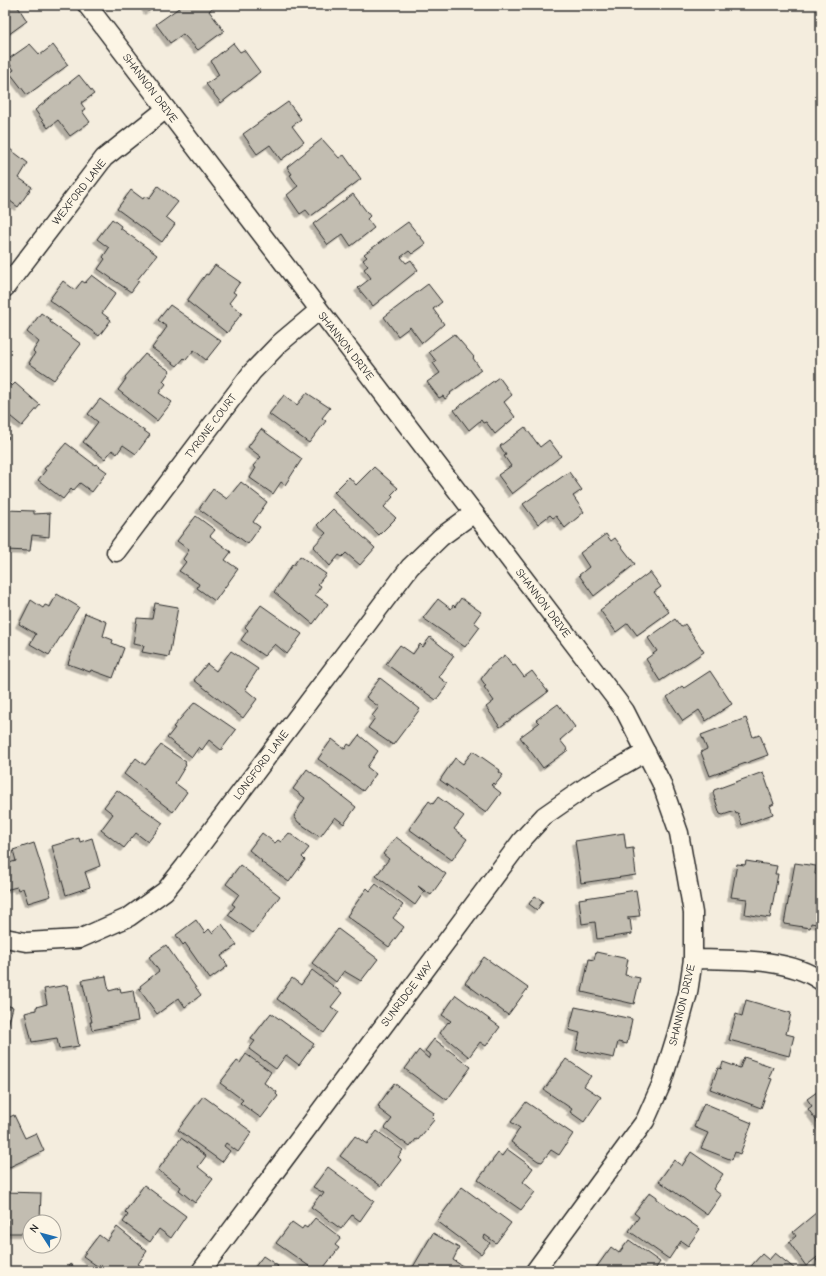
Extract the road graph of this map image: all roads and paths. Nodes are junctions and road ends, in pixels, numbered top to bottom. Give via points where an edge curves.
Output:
1 (87, 5) edge
2 (166, 109) junction
3 (5, 288) edge
4 (318, 311) junction
5 (474, 513) junction
6 (116, 552) dead end
7 (646, 752) junction
8 (5, 938) edge
9 (694, 959) junction
10 (821, 981) edge
11 (201, 1271) edge
12 (535, 1271) edge

1 - 2 street, SHANNON DRIVE
2 - 3 street, WEXFORD LANE via 104,158
2 - 4 street, SHANNON DRIVE
4 - 5 street, SHANNON DRIVE
4 - 6 street, TYRONE COURT via 280,343 252,372
5 - 7 street, SHANNON DRIVE via 625,711
5 - 8 street, LONGFORD LANE via 441,537 410,567 165,890 129,917 79,939 26,942
7 - 9 street, SHANNON DRIVE via 661,782 679,833 693,913
7 - 11 street, SUNRIDGE WAY via 590,784 544,816 522,840
9 - 10 street via 756,961 791,968
9 - 12 street, SHANNON DRIVE via 676,1037 661,1085 645,1121

